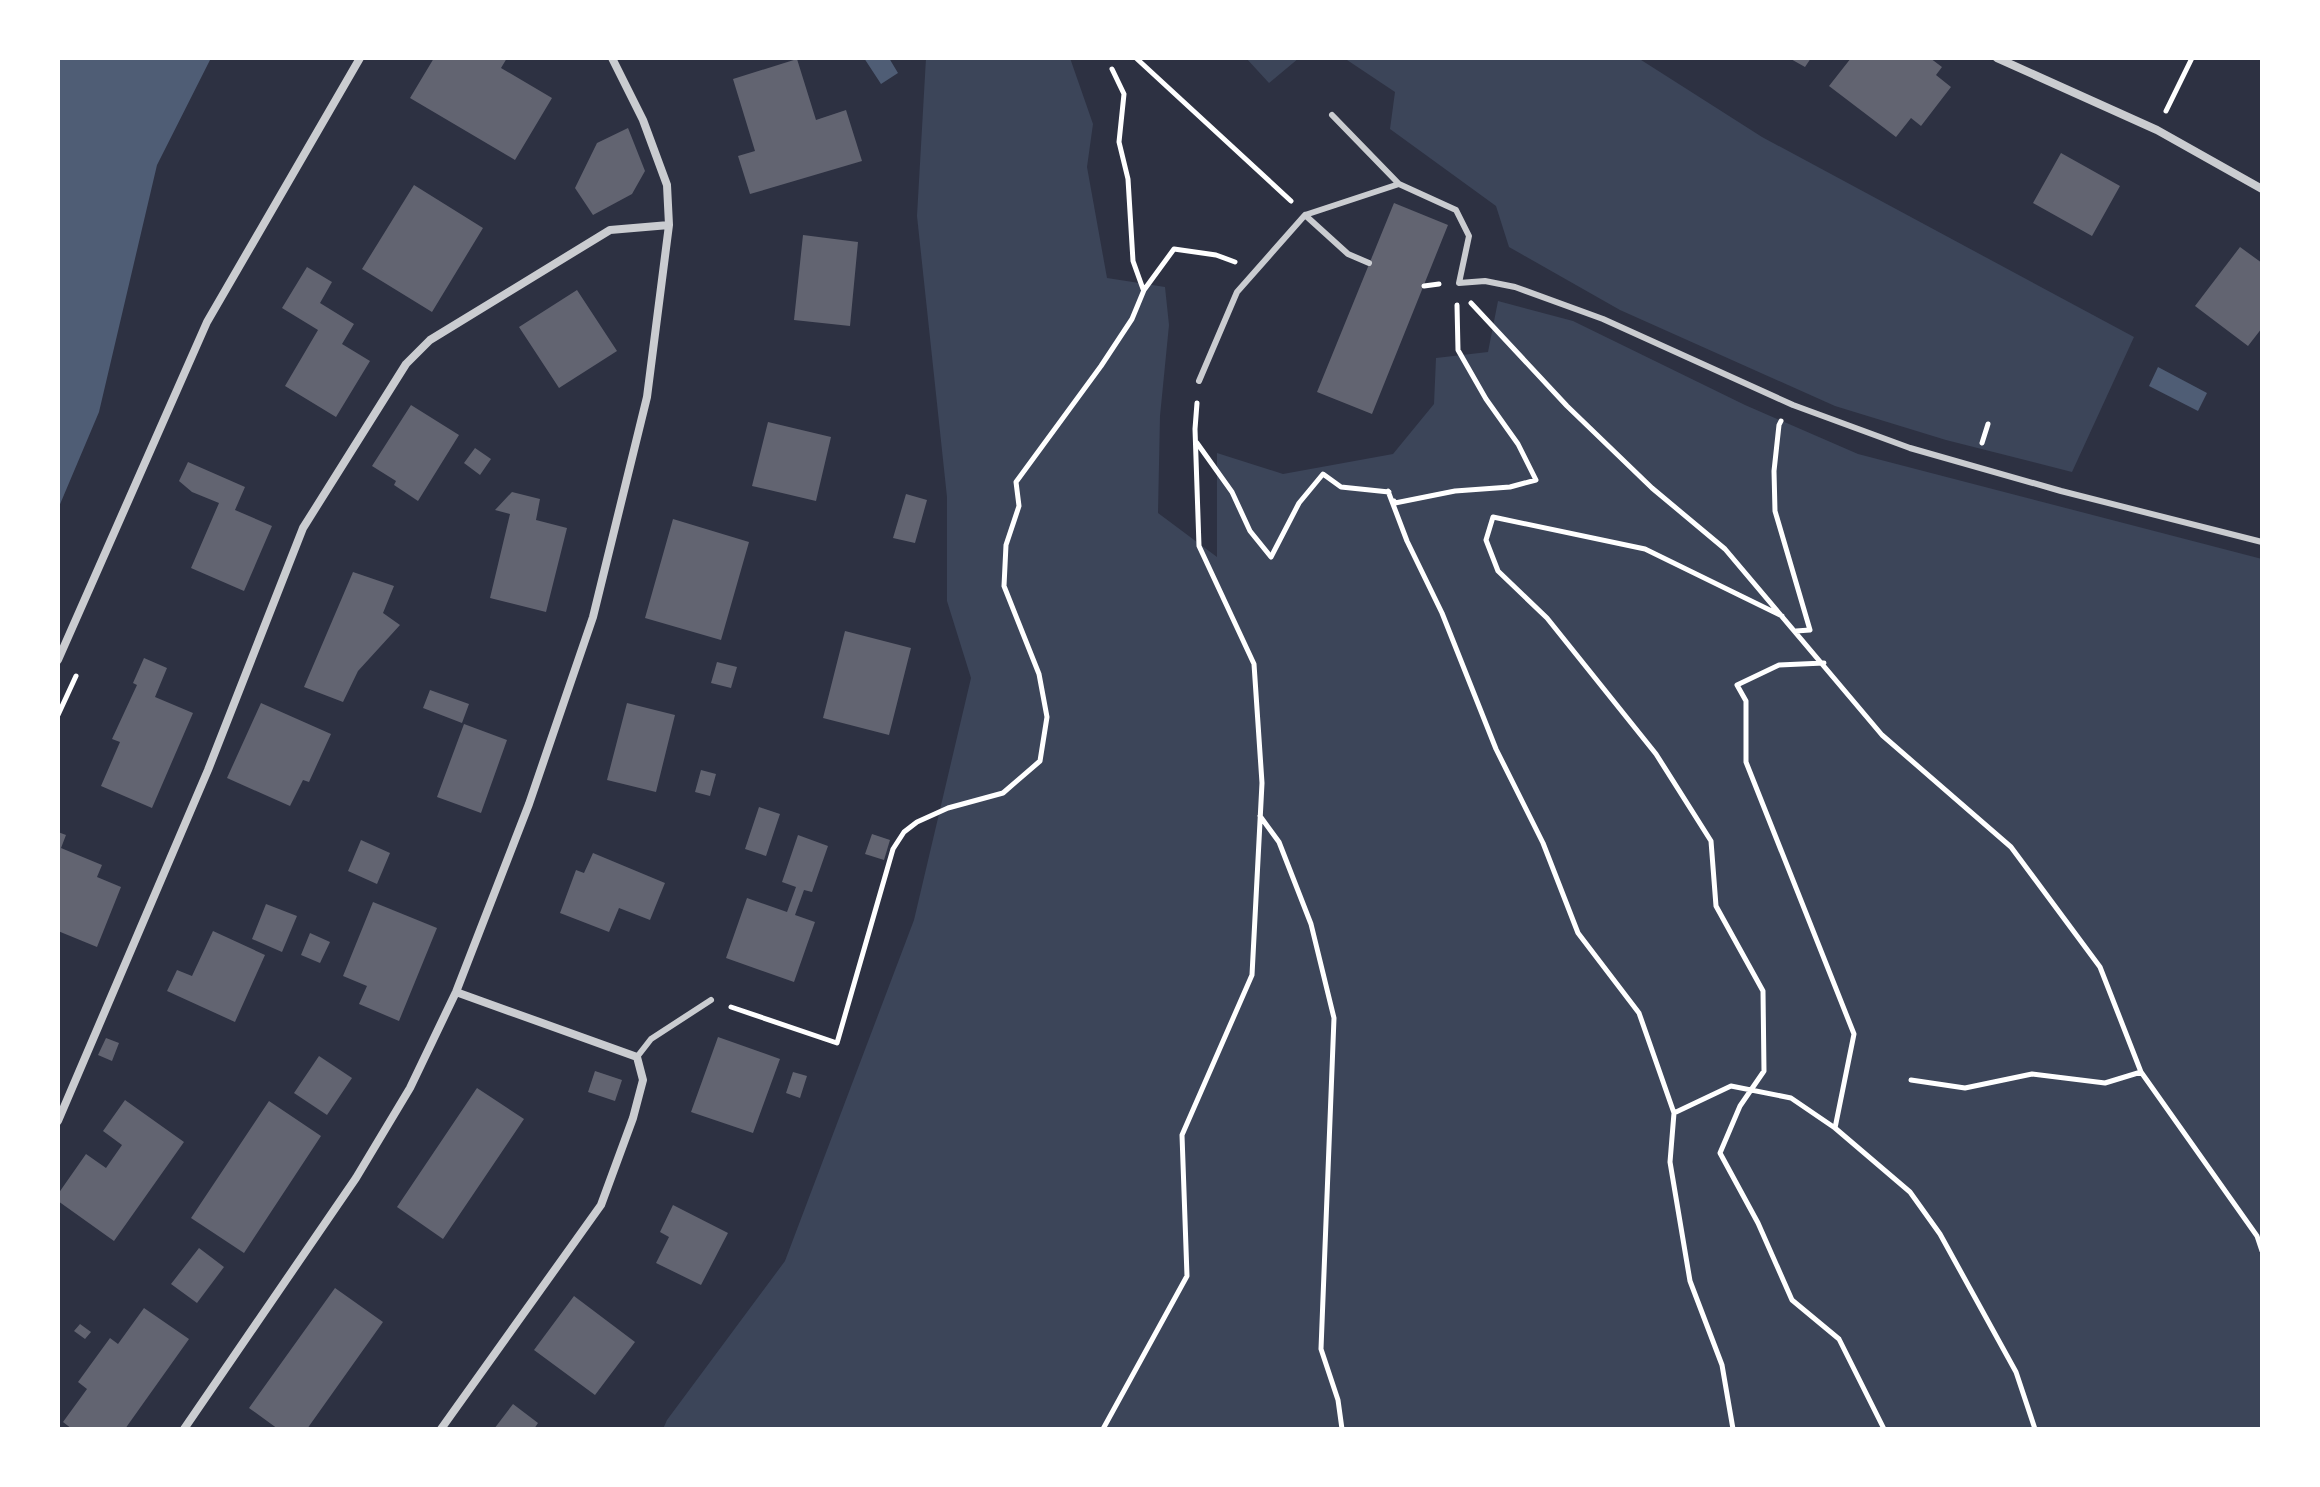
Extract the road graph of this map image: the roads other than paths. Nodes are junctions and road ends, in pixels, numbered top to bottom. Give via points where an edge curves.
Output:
1 (360, 58) edge
2 (612, 58) edge
3 (1997, 58) edge
4 (1332, 115) dead end
5 (1399, 184) junction
6 (2262, 189) edge
7 (1305, 215) junction
8 (669, 225) junction
9 (1369, 263) dead end
10 (1199, 381) road end
11 (2262, 542) edge
12 (58, 660) edge
13 (456, 992) junction
14 (711, 1000) road end
15 (637, 1057) junction
16 (58, 1121) edge
17 (184, 1429) edge
18 (441, 1429) edge

1 - 12 street via 207,322
2 - 8 street via 667,185
3 - 6 street via 2157,130
4 - 5 lane
5 - 7 lane
5 - 11 lane via 1456,210 1469,236 1458,286 1485,281 1530,292 1603,319 1793,405 1910,448
7 - 9 lane via 1348,254
7 - 10 lane via 1237,292
8 - 13 street via 647,397 593,617 529,804
8 - 16 street via 610,230 430,340 406,364 303,528 208,770
13 - 15 street
13 - 17 street via 410,1088 356,1178
14 - 15 lane via 651,1039
15 - 18 street via 643,1080 601,1205

